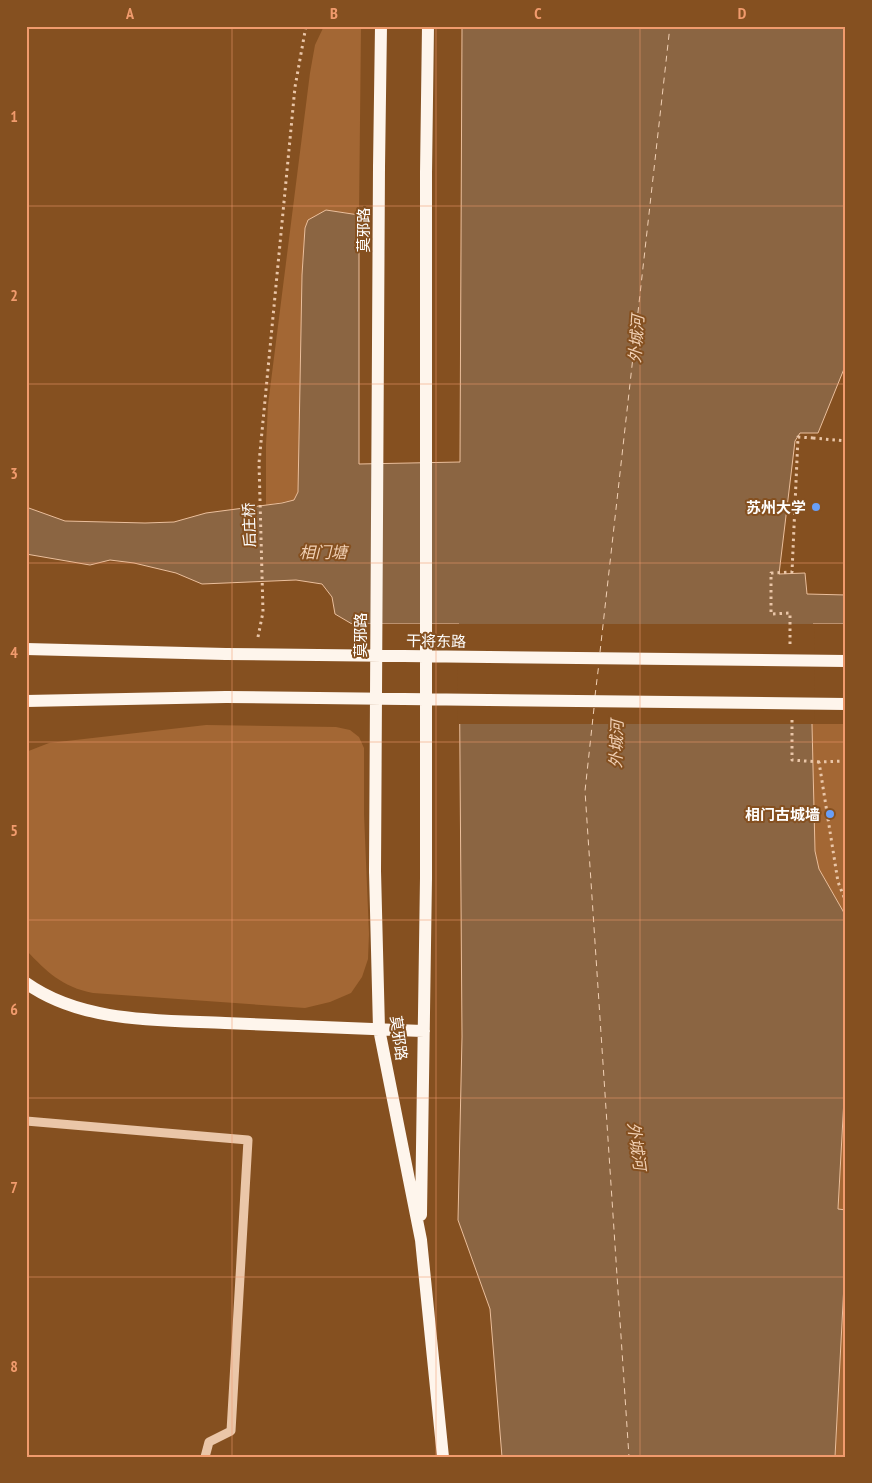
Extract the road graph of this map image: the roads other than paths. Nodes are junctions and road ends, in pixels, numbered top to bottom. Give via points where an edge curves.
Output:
1 (382, 26) edge
2 (428, 26) edge
3 (26, 650) edge
4 (846, 661) edge
5 (26, 700) edge
6 (846, 704) edge
7 (26, 983) edge
8 (379, 1029) junction
9 (424, 1031) junction
10 (26, 1121) edge
11 (421, 1240) junction
12 (205, 1457) edge
13 (443, 1457) edge

1 - 8 main road, 莫邪路, bridge via 375,871
2 - 9 main road, 莫邪路, bridge
3 - 4 main road, 干将东路, bridge
5 - 6 main road, bridge via 226,697
7 - 8 main road via 65,1004 114,1015
8 - 9 main road
8 - 11 main road, 莫邪路
9 - 11 main road, 莫邪路
10 - 12 street via 248,1140 231,1431 208,1442
11 - 13 main road, 莫邪路

